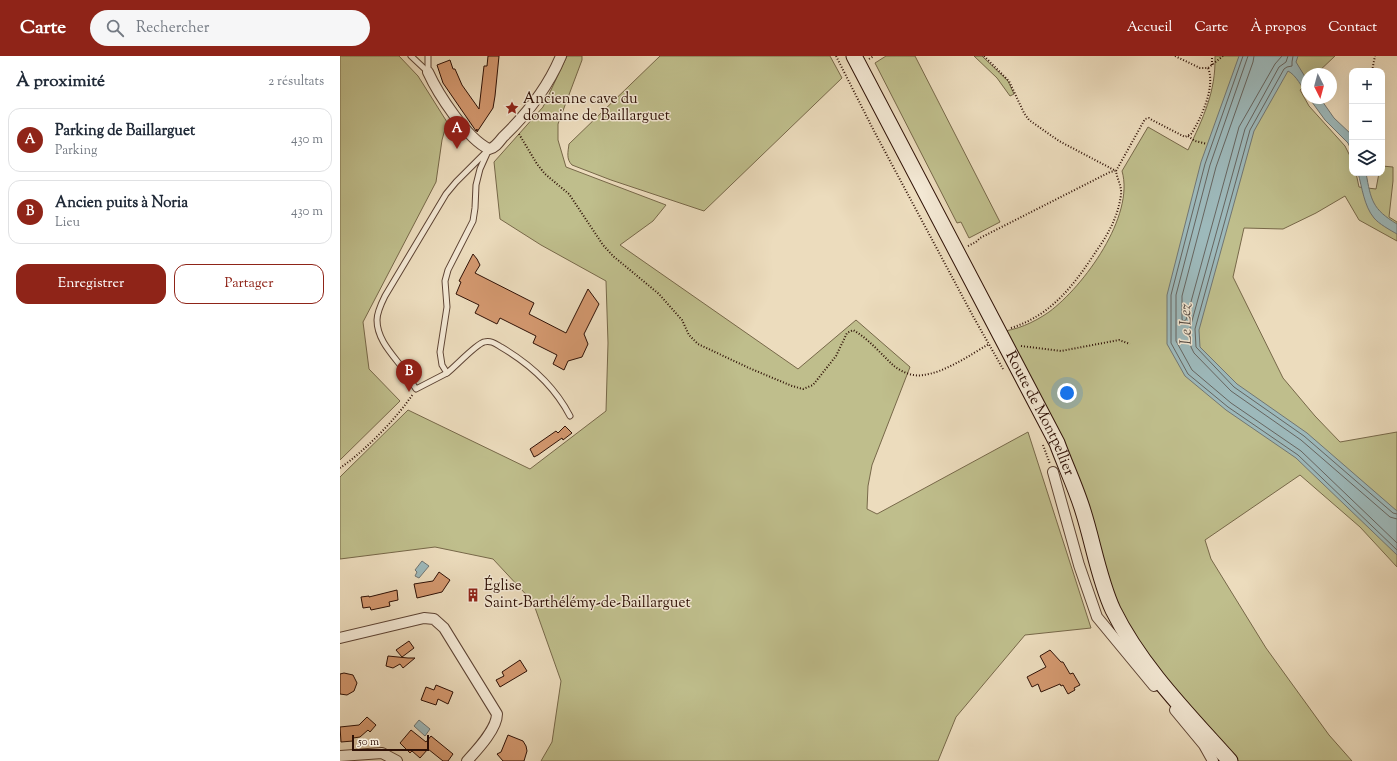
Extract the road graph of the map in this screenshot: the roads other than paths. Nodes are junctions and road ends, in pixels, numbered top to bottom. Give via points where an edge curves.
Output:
1 (411, 56) edge
2 (428, 56) edge
3 (561, 56) edge
4 (854, 56) edge
5 (428, 72) junction
6 (489, 149) junction
7 (447, 373) junction
8 (570, 416) dead end
9 (1053, 472) road end
10 (340, 638) edge
11 (340, 756) edge
12 (397, 761) edge
13 (467, 761) edge
14 (1213, 761) edge
15 (1230, 761) edge

1 - 5 lane
2 - 5 lane
3 - 6 street via 551,79 538,98 514,126
4 - 15 main road, Route de Montpellier via 1057,443 1083,510 1113,610 1133,644 1162,684
5 - 6 street via 463,127
6 - 7 lane via 476,185 473,221 445,281 447,307 440,352 442,365
6 - 7 lane via 446,194 378,311 379,333 416,389
7 - 8 lane via 479,344 490,342 512,353 543,378
9 - 14 street via 1097,617 1204,745
10 - 13 street via 424,618 434,619 444,628 497,714 497,721 492,730
11 - 12 street via 382,753

